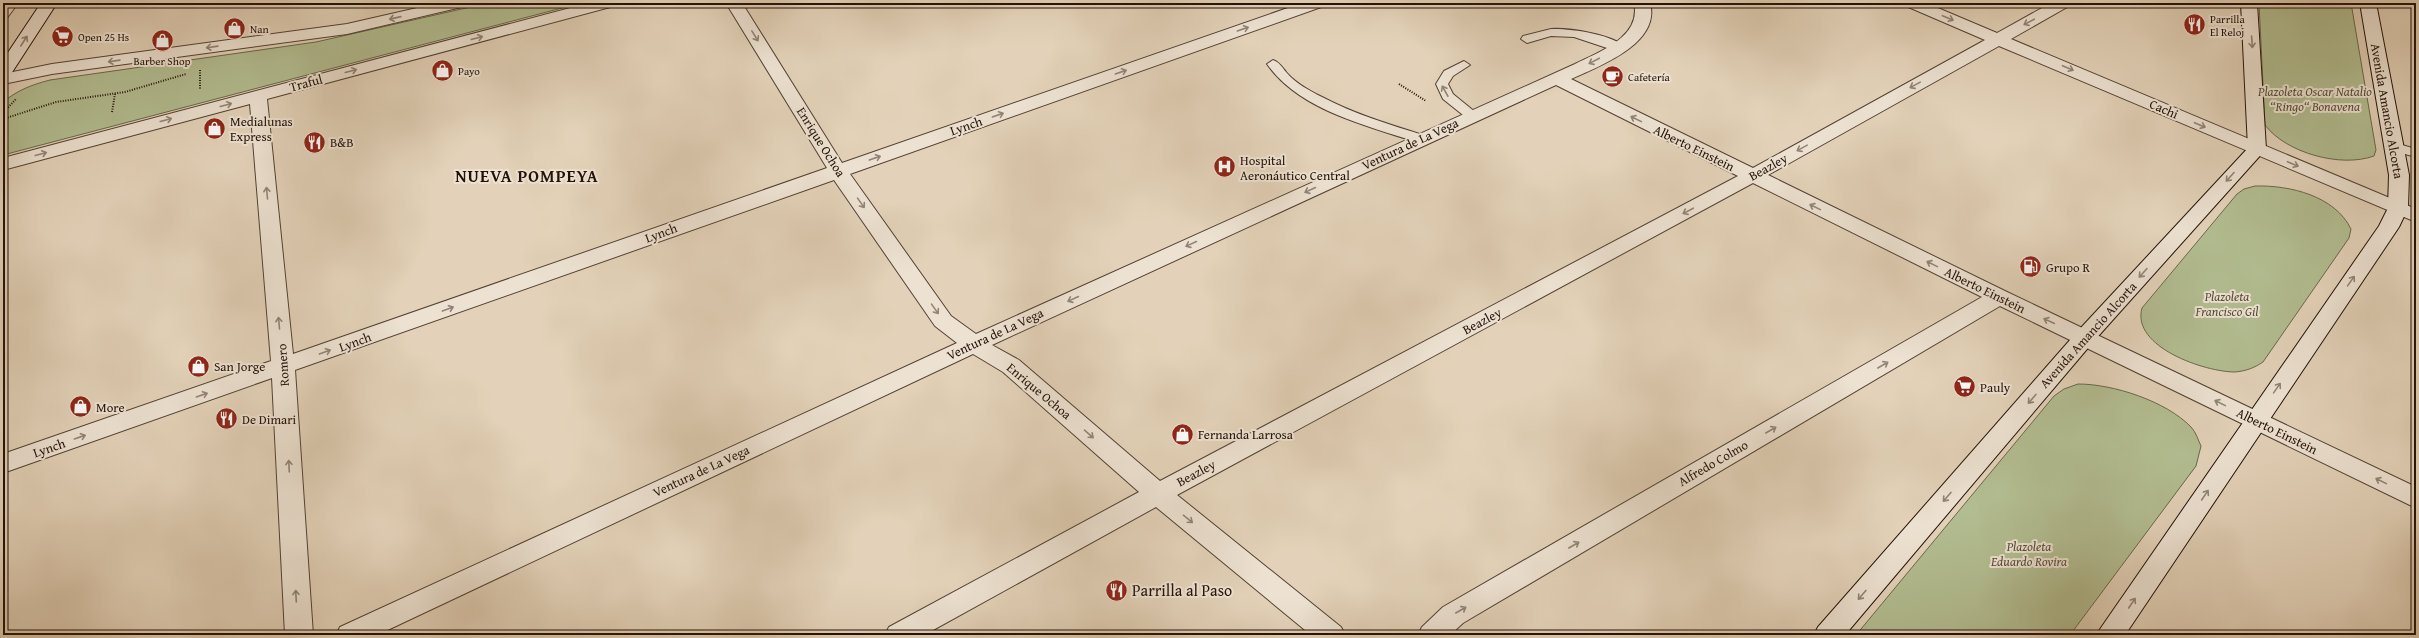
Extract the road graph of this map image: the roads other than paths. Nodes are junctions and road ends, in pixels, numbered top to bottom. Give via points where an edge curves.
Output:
1 (12, 3) edge
2 (48, 3) edge
3 (460, 3) edge
4 (608, 3) edge
5 (734, 3) edge
6 (1318, 3) edge
7 (1642, 3) edge
8 (1912, 3) edge
9 (2063, 3) edge
10 (2249, 3) edge
11 (2368, 3) edge
12 (3, 15) edge
13 (1997, 38) junction
14 (1527, 39) dead end
15 (1618, 48) junction
16 (1273, 64) dead end
17 (1464, 65) dead end
18 (3, 73) edge
19 (3, 79) edge
20 (1556, 79) junction
21 (258, 96) junction
22 (1472, 116) junction
23 (1421, 139) junction
24 (2394, 148) junction
25 (2257, 149) junction
26 (2416, 153) edge
27 (3, 164) edge
28 (838, 170) junction
29 (1752, 176) junction
30 (2407, 212) edge
31 (1999, 297) junction
32 (2084, 337) junction
33 (974, 344) junction
34 (283, 367) junction
35 (2255, 420) junction
36 (3, 464) edge
37 (1158, 494) junction
38 (2416, 498) edge
39 (299, 635) edge
40 (350, 635) edge
41 (900, 635) edge
42 (1331, 635) edge
43 (1432, 635) edge
44 (1828, 635) edge
45 (2110, 635) edge

1 - 12 lane
18 -> 2 street
3 -> 19 street via 347,29 52,69
21 -> 4 street, Traful
5 -> 28 street, Enrique Ochoa
28 -> 6 street, Lynch
7 - 15 street, Ventura de La Vega via 1644,11 1638,32
8 -> 13 street, Cachi
9 -> 13 street, Beazley
10 -> 25 street
11 - 24 street, Avenida Amancio Alcorta
13 -> 25 street, Cachi
13 -> 29 street, Beazley
14 - 15 lane via 1546,33 1576,32
15 -> 20 street, Ventura de La Vega
16 - 23 lane via 1288,82 1320,100
22 -> 17 lane via 1448,96 1442,84 1448,74
20 - 22 street, Ventura de La Vega
29 -> 20 street, Alberto Einstein
27 -> 21 street, Traful
34 -> 21 street, Romero
22 - 23 street, Ventura de La Vega
23 -> 33 street, Ventura de La Vega
24 - 26 lane
24 - 30 street, Avenida Amancio Alcorta
25 -> 30 street, Cachi
25 -> 32 street, Avenida Amancio Alcorta
28 -> 33 street, Enrique Ochoa via 943,321
34 -> 28 street, Lynch
31 -> 29 street, Alberto Einstein
29 -> 37 street, Beazley
35 -> 30 street, Avenida Amancio Alcorta via 2389,227
32 -> 31 street, Alberto Einstein
43 -> 31 street, Alfredo Colmo via 1453,615
35 -> 32 street, Alberto Einstein
32 -> 44 street, Avenida Amancio Alcorta
33 -> 37 street, Enrique Ochoa via 1011,366
33 - 40 street, Ventura de La Vega
36 -> 34 street, Lynch
39 -> 34 street, Romero
38 -> 35 street, Alberto Einstein
45 -> 35 street, Avenida Amancio Alcorta
37 - 41 street, Beazley
37 -> 42 street, Enrique Ochoa

